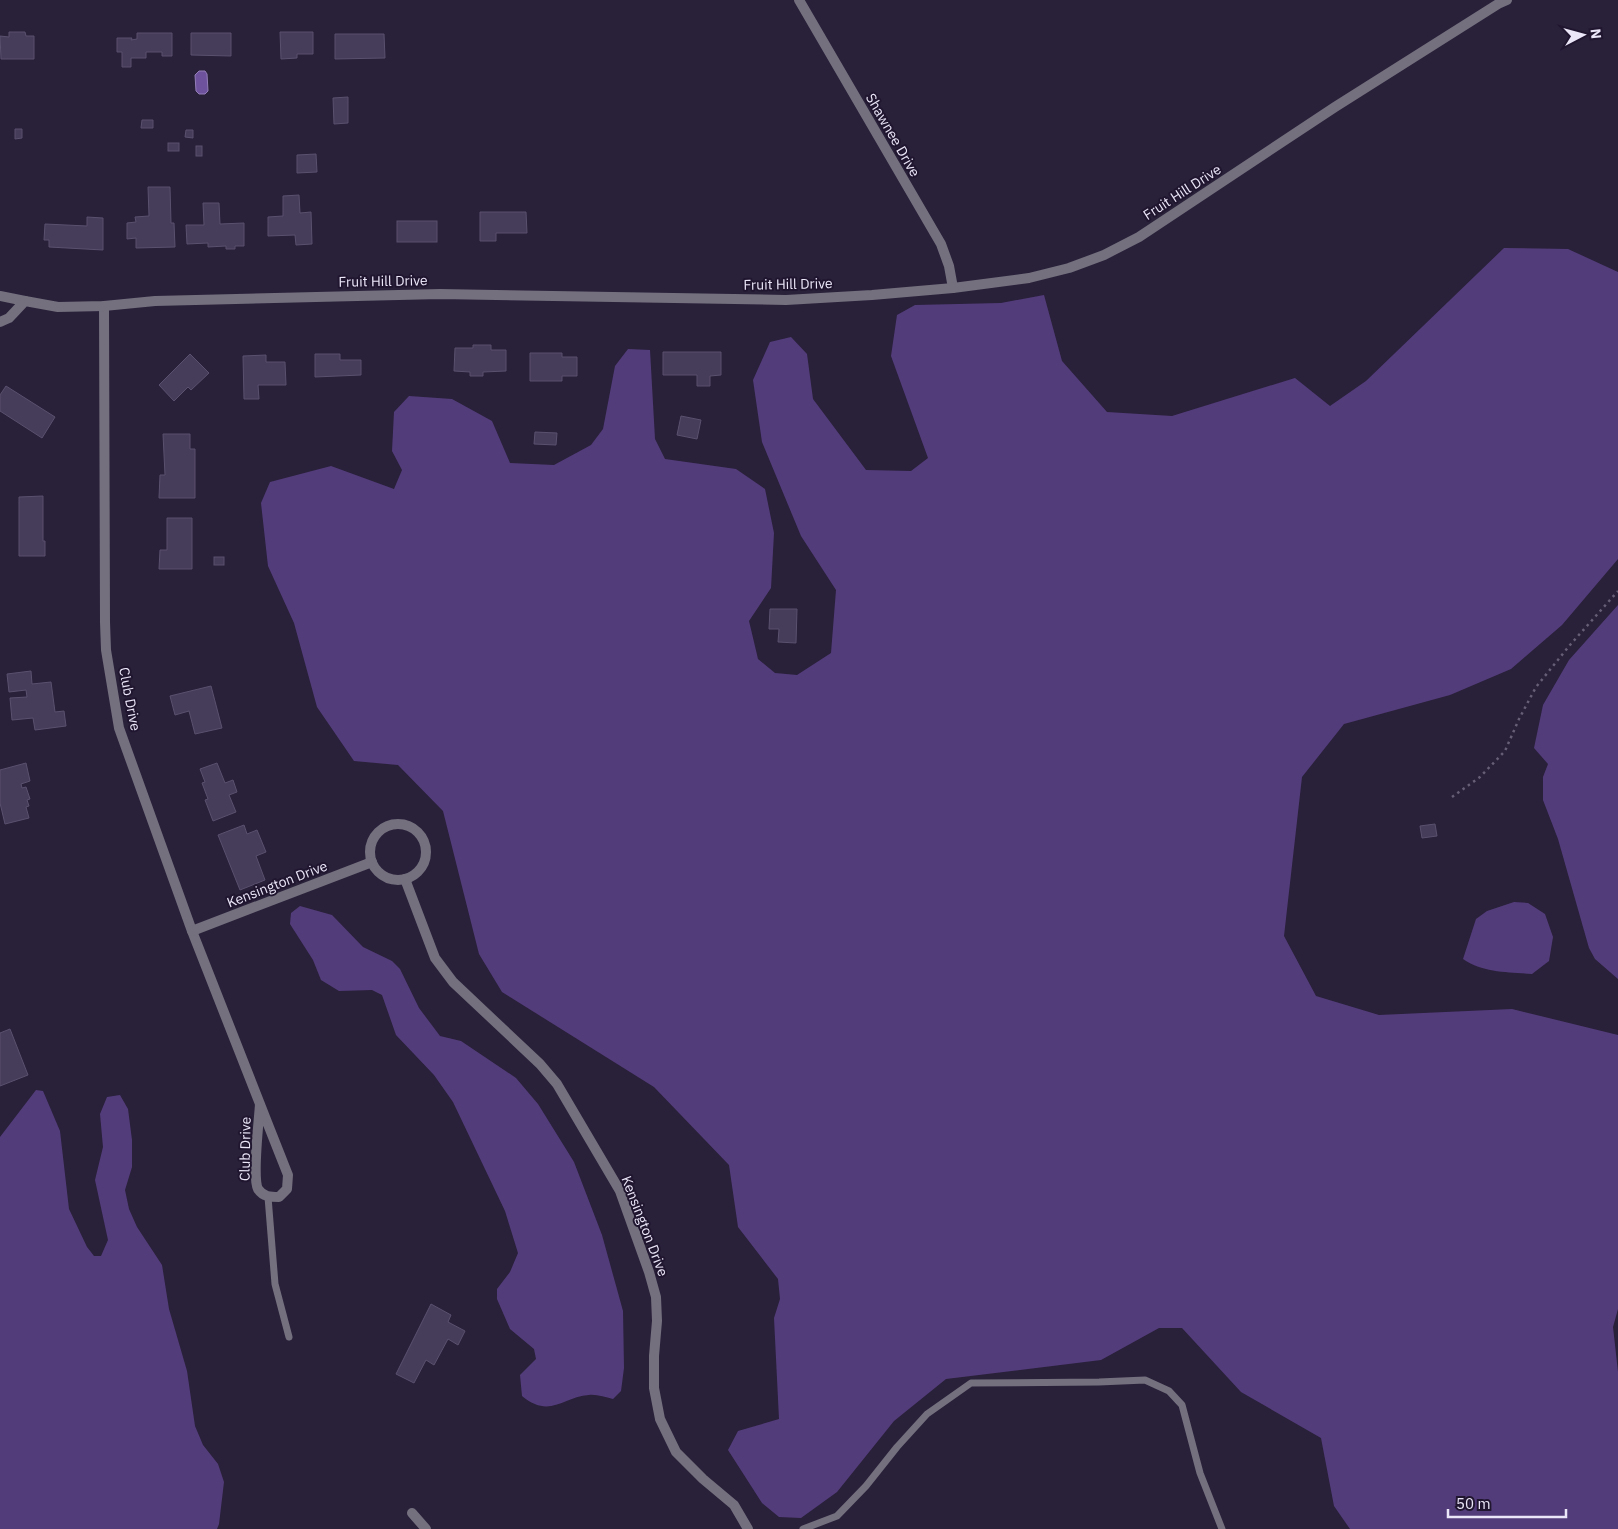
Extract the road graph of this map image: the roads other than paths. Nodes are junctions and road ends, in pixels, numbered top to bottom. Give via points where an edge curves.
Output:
1 (799, 0) edge
2 (1507, 0) edge
3 (953, 288) junction
4 (0, 296) edge
5 (25, 301) junction
6 (104, 306) junction
7 (0, 322) edge
8 (372, 862) junction
9 (405, 879) junction
10 (192, 931) junction
11 (260, 1104) junction
12 (268, 1197) junction
13 (289, 1338) dead end
14 (412, 1513) dead end
15 (426, 1529) edge
16 (748, 1529) edge
17 (803, 1529) edge
18 (1222, 1529) edge

1 - 3 street, Shawnee Drive via 940,244
2 - 3 street, Fruit Hill Drive via 1335,107 1138,237 1104,255 1029,278
3 - 6 street, Fruit Hill Drive via 786,300 440,294 165,301
4 - 5 street
5 - 6 street, Fruit Hill Drive via 58,307
5 - 7 street via 9,318
6 - 10 street, Club Drive via 106,650 119,728
8 - 9 street via 386,877
8 - 9 street via 372,843 385,827 404,824 413,828 424,840 425,860 414,875
8 - 10 street, Kensington Drive
9 - 16 street, Kensington Drive via 435,958 453,982 558,1084 620,1191 650,1272 656,1298 654,1388 660,1419 676,1452 734,1505
10 - 11 street, Club Drive
11 - 12 street, Club Drive via 255,1179 259,1191
11 - 12 street, Club Drive via 288,1175 287,1189 279,1197
12 - 13 lane via 275,1284
14 - 15 street
17 - 18 lane via 837,1516 927,1414 971,1383 1145,1380 1169,1391 1182,1405 1200,1473

